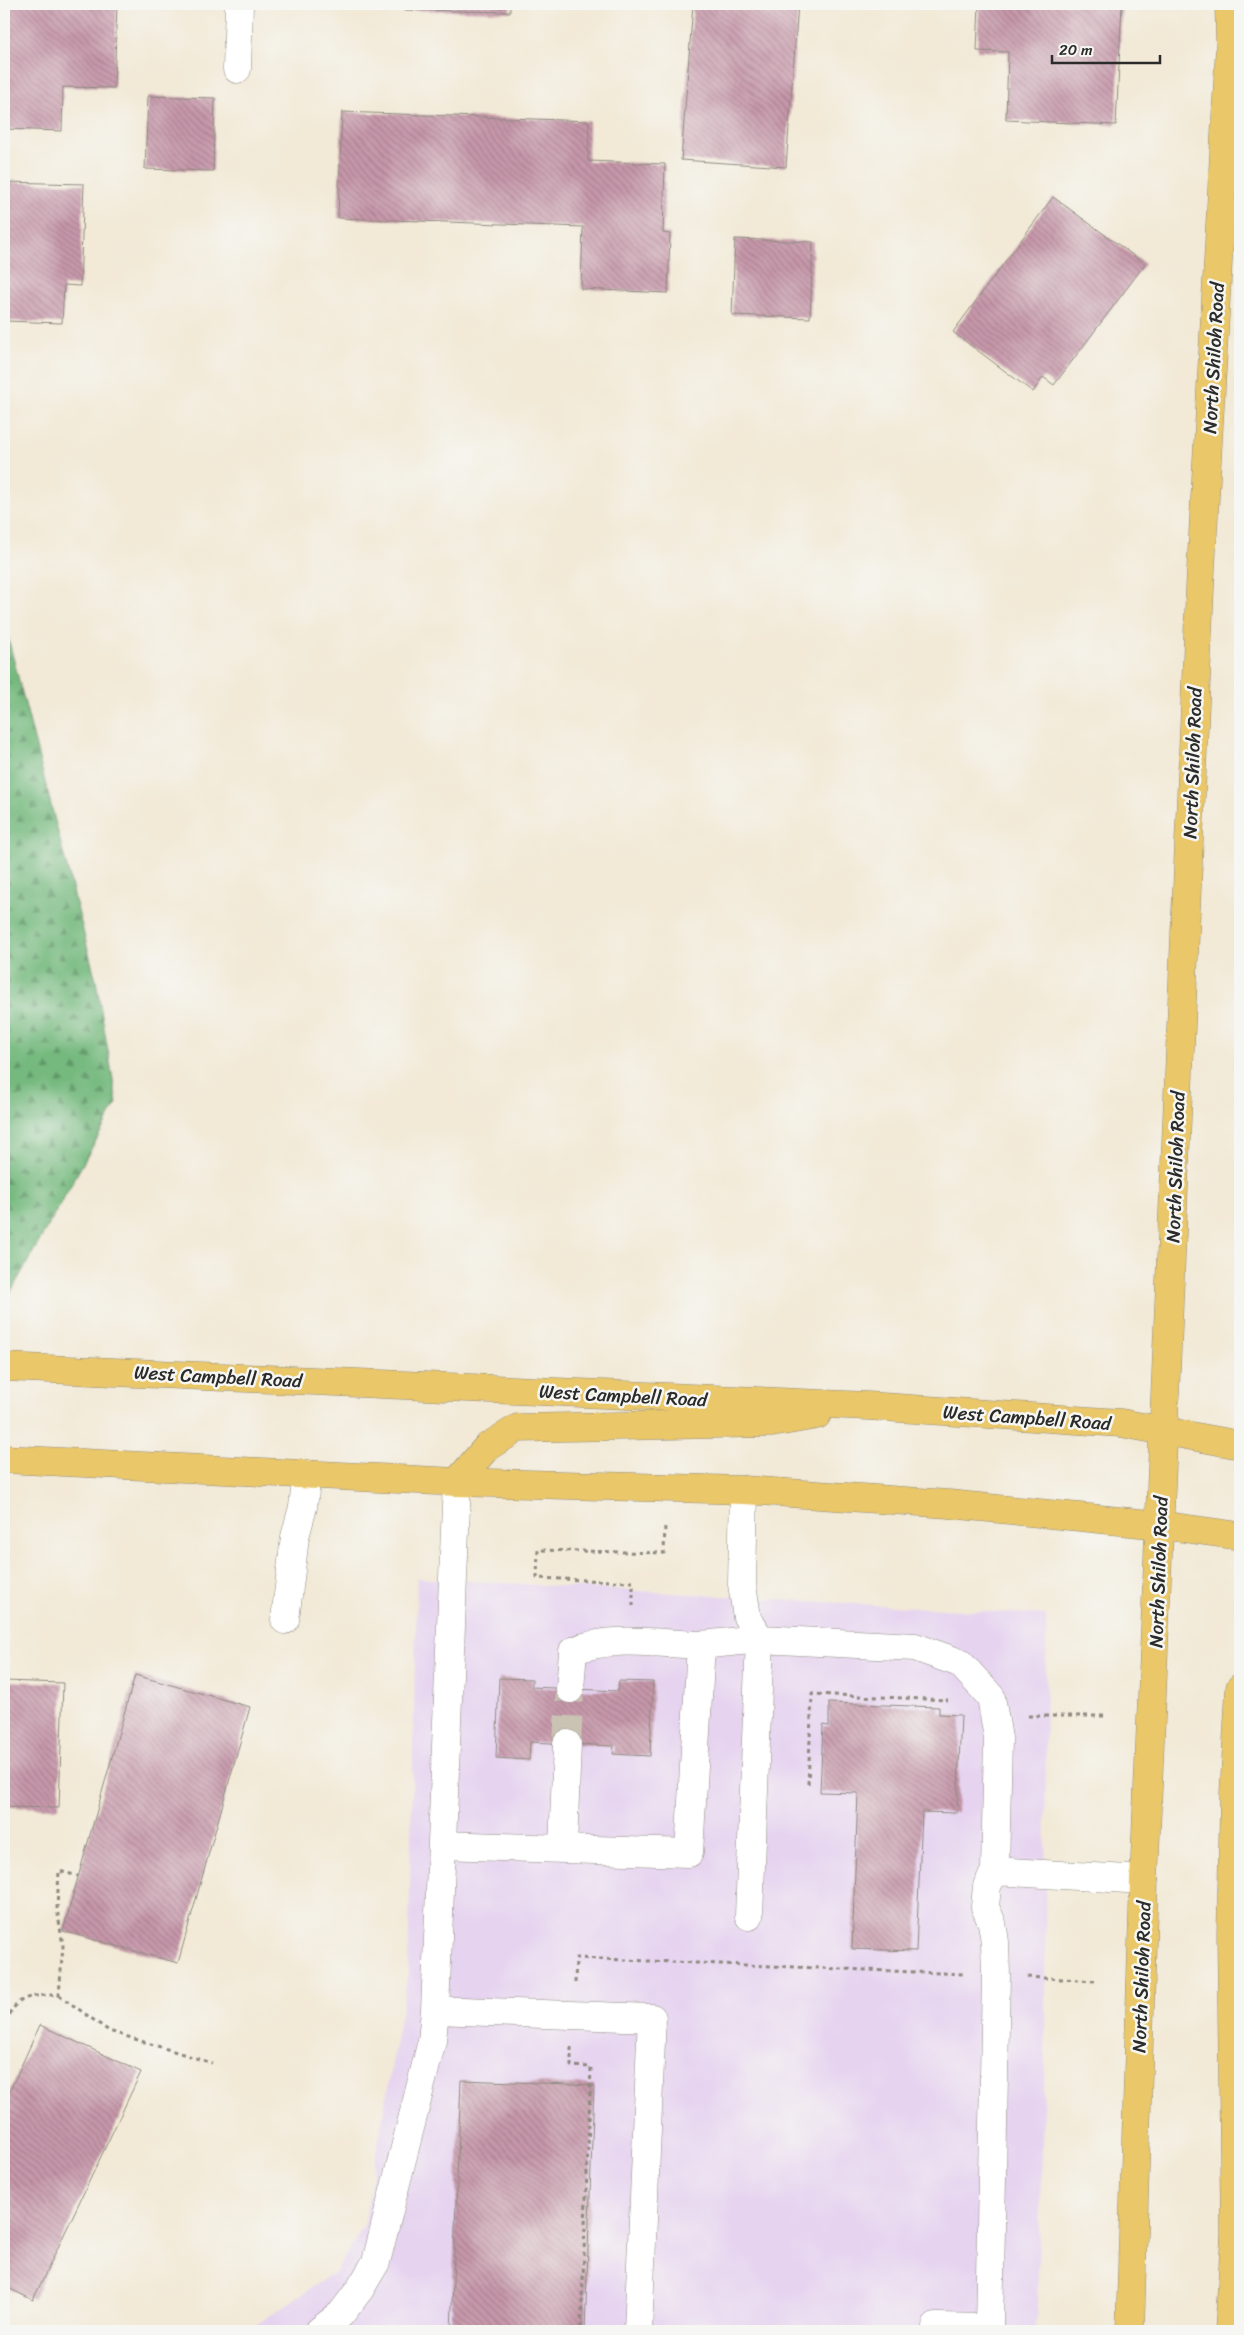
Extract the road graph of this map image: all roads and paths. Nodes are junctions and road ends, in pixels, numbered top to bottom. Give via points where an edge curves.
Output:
1 (239, 4) edge
2 (1229, 4) edge
3 (237, 69) dead end
4 (10, 1367) edge
5 (868, 1406) junction
6 (1164, 1431) junction
7 (1240, 1445) edge
8 (8, 1459) edge
9 (307, 1474) junction
10 (457, 1482) junction
11 (744, 1490) junction
12 (1160, 1524) junction
13 (665, 1525) dead end
14 (1240, 1536) edge
15 (633, 1606) dead end
16 (285, 1620) dead end
17 (760, 1639) junction
18 (701, 1645) junction
19 (1240, 1688) edge
20 (570, 1689) tunnel mouth
21 (956, 1700) dead end
22 (1020, 1716) dead end
23 (1107, 1716) dead end
24 (567, 1744) tunnel mouth
25 (808, 1784) dead end
26 (442, 1845) junction
27 (563, 1848) junction
28 (995, 1870) junction
29 (78, 1876) dead end
30 (1144, 1880) junction
31 (749, 1916) dead end
32 (1236, 1935) edge
33 (970, 1974) dead end
34 (1019, 1976) dead end
35 (1098, 1981) dead end
36 (574, 1991) dead end
37 (59, 1995) junction
38 (435, 2010) junction
39 (4, 2030) edge
40 (572, 2046) dead end
41 (212, 2063) dead end
42 (319, 2331) edge
43 (581, 2331) edge
44 (638, 2331) edge
45 (936, 2331) edge
46 (1130, 2331) edge
47 (1229, 2331) edge

1 - 3 lane
2 - 6 main road, North Shiloh Road via 1230,53 1200,588
4 - 5 main road, West Campbell Road
5 - 6 main road, West Campbell Road via 1122,1423
5 - 10 main road via 772,1423 518,1428 487,1446
6 - 7 main road, West Campbell Road
6 - 12 main road, North Shiloh Road
8 - 9 main road
9 - 10 main road
9 - 16 lane
10 - 11 main road
10 - 26 lane
11 - 12 main road via 949,1504
11 - 17 lane via 742,1584 747,1617
12 - 14 main road
12 - 30 main road, North Shiloh Road
13 - 15 path via 664,1553 538,1550 537,1578 633,1582
17 - 18 lane
17 - 28 lane via 915,1647 960,1663 991,1697 998,1738
17 - 31 lane
18 - 20 lane via 587,1645 573,1652
18 - 27 lane via 689,1853
19 - 32 main road via 1234,1794
21 - 25 path via 812,1694
22 - 23 path
24 - 27 lane
26 - 27 lane
26 - 38 lane
28 - 30 lane
28 - 45 lane via 987,1886 985,1907 992,1923 996,1975 989,2328 936,2327
29 - 37 path via 59,1871 57,1908 63,1946
30 - 46 main road, North Shiloh Road
32 - 47 main road via 1235,2235
33 - 36 path via 576,1958
34 - 35 path
37 - 39 path via 35,1995 18,2001
37 - 41 path via 109,2031
38 - 42 lane via 432,2041 376,2262 341,2314
38 - 44 lane via 652,2018
40 - 43 path via 571,2066 592,2067

